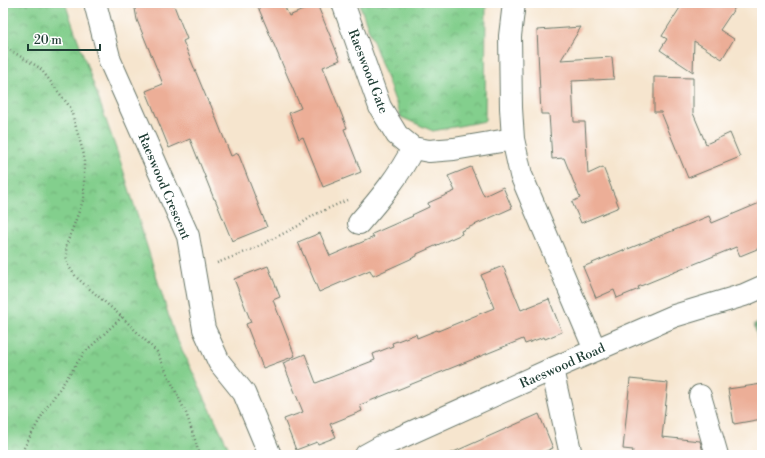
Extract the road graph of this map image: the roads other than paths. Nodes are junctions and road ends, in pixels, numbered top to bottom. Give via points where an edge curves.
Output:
1 (95, 3) edge
2 (343, 3) edge
3 (514, 3) edge
4 (513, 138) junction
5 (413, 148) junction
6 (359, 223) dead end
7 (762, 287) edge
8 (595, 350) junction
9 (552, 369) junction
10 (700, 396) dead end
11 (270, 455) edge
12 (366, 455) edge
13 (571, 455) edge
14 (717, 455) edge

1 - 11 street, Raeswood Crescent via 110,61 188,236 204,329 219,362 244,393
2 - 5 street, Raeswood Gate via 380,107 397,135
3 - 4 street via 510,36
4 - 5 street via 454,149 429,151
4 - 8 street via 521,175
5 - 6 street via 391,185
7 - 8 street, Raeswood Road via 674,316
8 - 9 street, Raeswood Road
9 - 12 street, Raeswood Road
9 - 13 street
10 - 14 street

